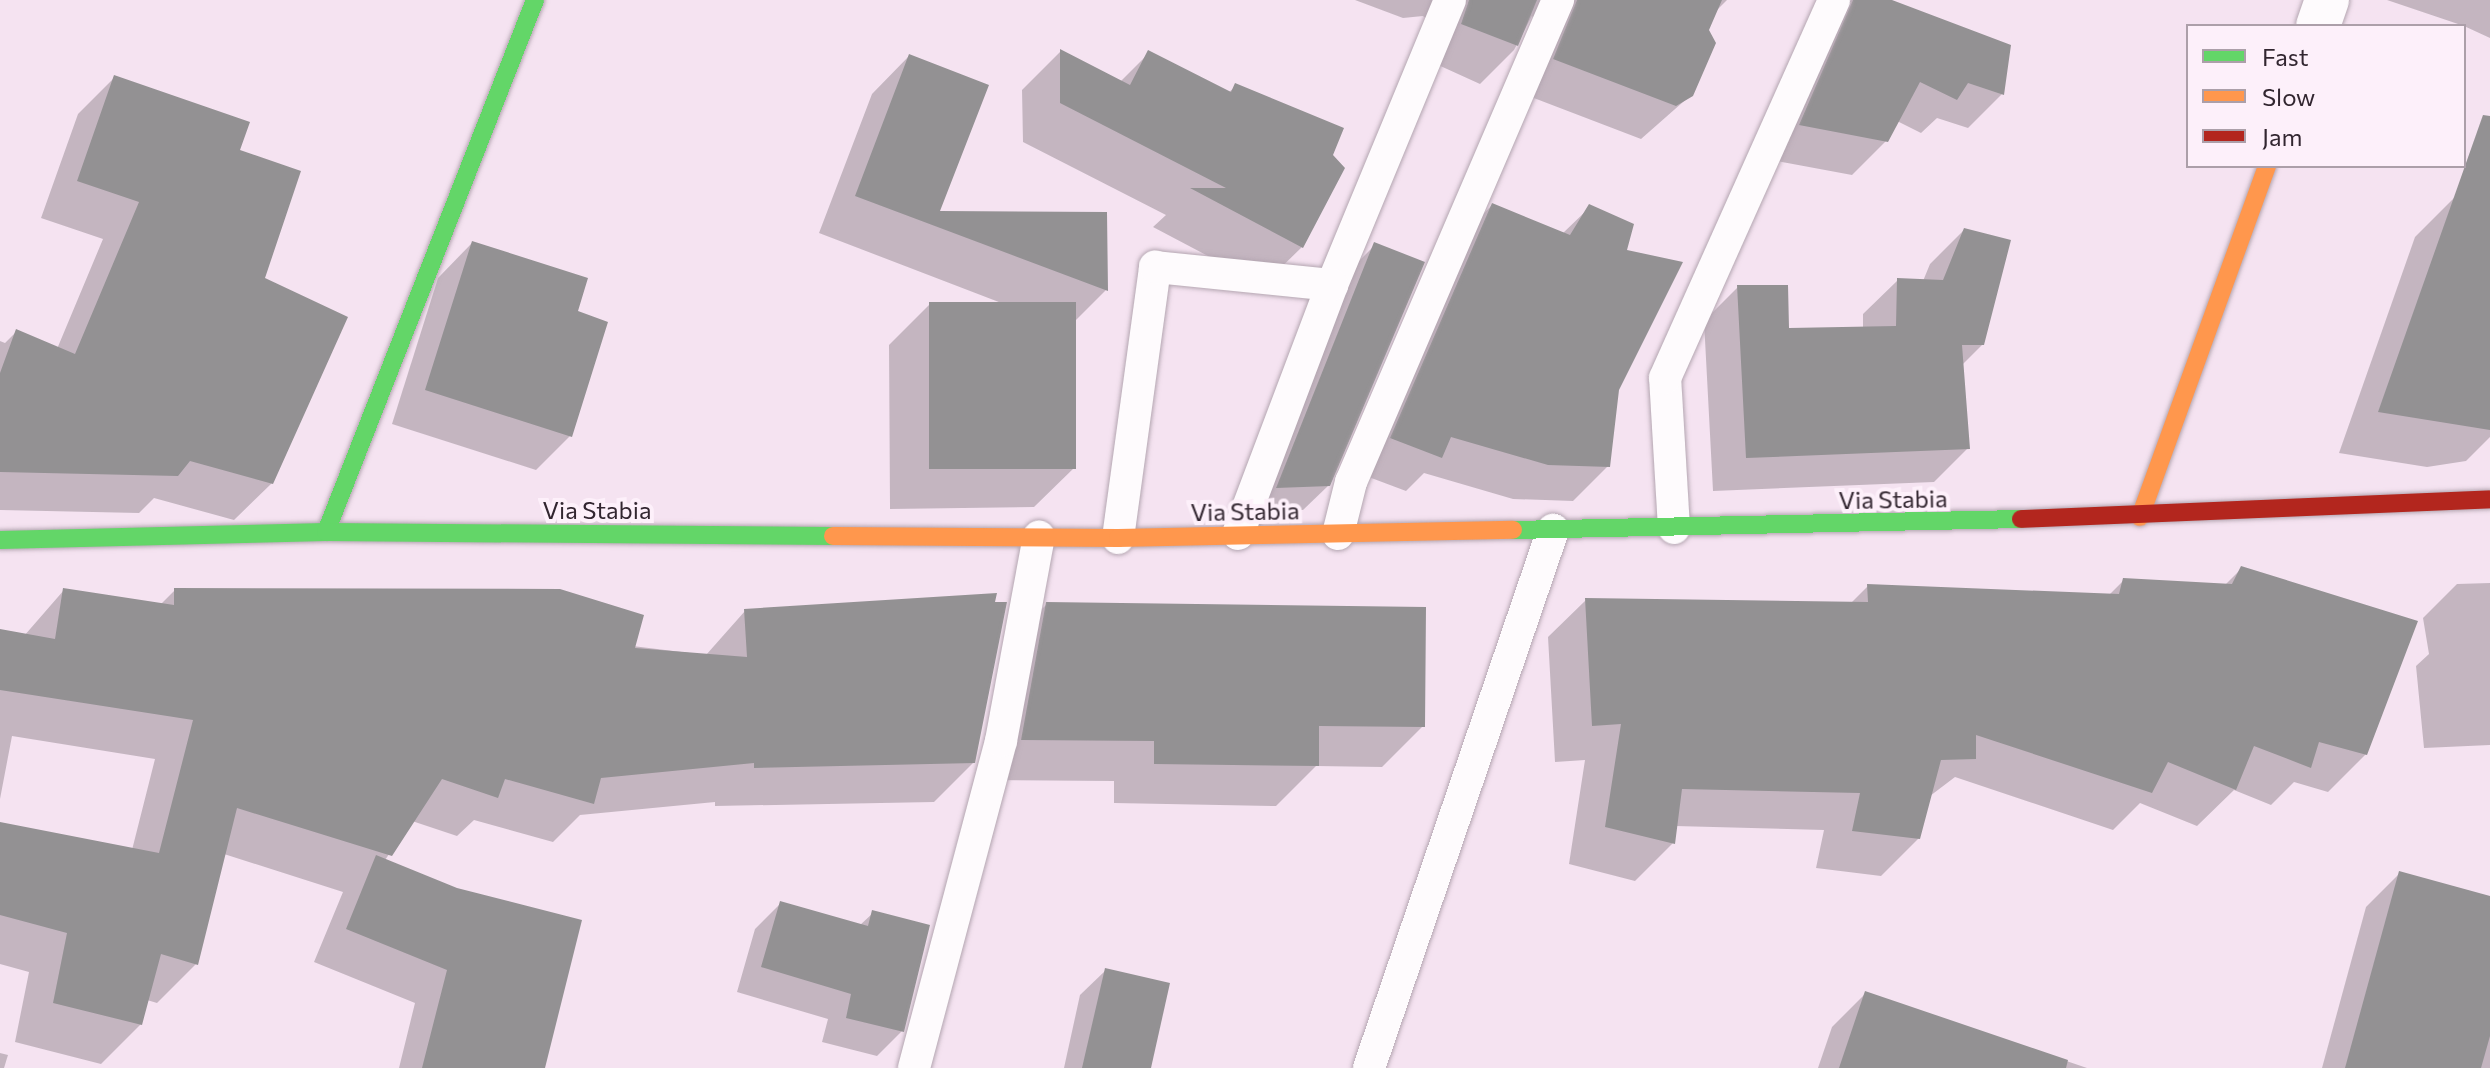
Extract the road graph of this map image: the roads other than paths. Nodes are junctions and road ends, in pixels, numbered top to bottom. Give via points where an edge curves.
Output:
1 (535, 0) edge
2 (1450, 0) edge
3 (1558, 0) edge
4 (1834, 0) edge
5 (2327, 0) edge
6 (2319, 24) edge
7 (2266, 168) edge
8 (1332, 285) junction
9 (2490, 499) edge
10 (2140, 517) junction
11 (1674, 528) junction
12 (1553, 530) junction
13 (326, 532) junction
14 (1238, 534) junction
15 (1338, 534) junction
16 (1039, 536) junction
17 (1118, 538) junction
18 (0, 540) edge
19 (914, 1068) edge
20 (1369, 1068) edge

1 - 13 main road
2 - 8 lane
3 - 15 lane via 1357,468
4 - 11 lane via 1665,378
5 - 6 street
7 - 10 main road
8 - 14 lane
8 - 17 lane via 1155,267
9 - 10 main road, Via Stabia
10 - 11 main road, Via Stabia
11 - 12 main road, Via Stabia
12 - 15 main road, Via Stabia
12 - 20 lane
13 - 16 main road, Via Stabia
13 - 18 main road, Via Stabia
14 - 15 main road, Via Stabia
14 - 17 main road, Via Stabia
16 - 17 main road, Via Stabia
16 - 19 lane via 1001,741

